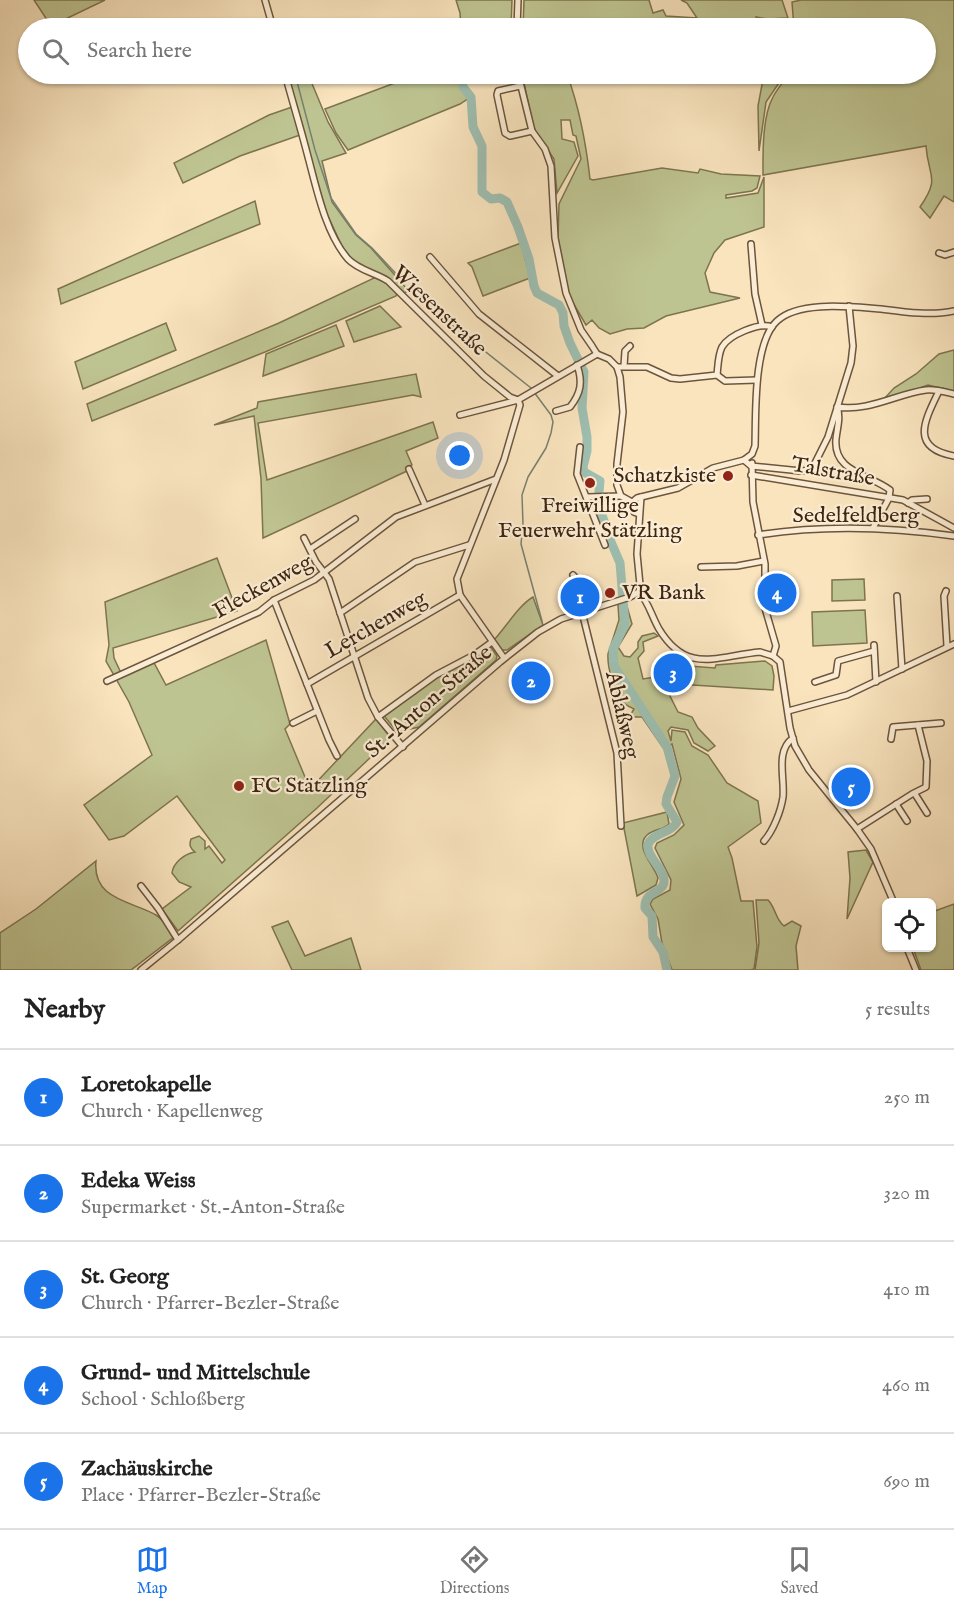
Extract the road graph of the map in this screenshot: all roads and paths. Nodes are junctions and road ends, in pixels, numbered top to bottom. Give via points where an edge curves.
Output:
1 (265, 0) edge
2 (518, 0) edge
3 (270, 18) edge
4 (517, 18) edge
5 (288, 84) edge
6 (520, 86) joint
7 (532, 131) junction
8 (751, 244) dead end
9 (954, 252) edge
10 (939, 253) dead end
11 (430, 257) dead end
12 (849, 306) junction
13 (954, 311) edge
14 (762, 325) junction
15 (772, 327) junction
16 (630, 346) dead end
17 (597, 354) junction
18 (580, 364) junction
19 (624, 366) junction
20 (616, 367) junction
21 (717, 375) junction
22 (558, 376) junction
23 (757, 380) junction
24 (939, 391) junction
25 (954, 394) edge
26 (518, 400) junction
27 (837, 407) junction
28 (556, 411) dead end
29 (460, 415) dead end
30 (580, 447) dead end
31 (752, 454) junction
32 (954, 456) edge
33 (744, 460) junction
34 (751, 466) junction
35 (409, 469) dead end
36 (751, 475) junction
37 (496, 479) junction
38 (621, 496) junction
39 (588, 497) junction
40 (641, 497) junction
41 (889, 498) junction
42 (927, 499) dead end
43 (632, 502) junction
44 (908, 502) junction
45 (425, 505) junction
46 (639, 514) junction
47 (355, 519) dead end
48 (873, 528) junction
49 (954, 528) edge
50 (758, 535) junction
51 (954, 536) edge
52 (304, 538) dead end
53 (469, 545) junction
54 (604, 545) dead end
55 (310, 549) junction
56 (764, 561) junction
57 (701, 567) dead end
58 (324, 573) junction
59 (573, 575) dead end
60 (639, 591) junction
61 (946, 591) dead end
62 (460, 595) junction
63 (897, 596) dead end
64 (274, 600) junction
65 (588, 609) junction
66 (582, 612) junction
67 (340, 613) junction
68 (492, 642) junction
69 (954, 644) edge
70 (947, 646) junction
71 (355, 656) junction
72 (773, 656) junction
73 (504, 658) junction
74 (902, 669) junction
75 (107, 681) dead end
76 (815, 682) dead end
77 (876, 682) junction
78 (307, 684) junction
79 (317, 711) junction
80 (788, 711) junction
81 (378, 717) junction
82 (892, 717) dead end
83 (293, 723) dead end
84 (941, 723) dead end
85 (918, 725) junction
86 (893, 727) junction
87 (793, 738) junction
88 (891, 739) dead end
89 (403, 747) junction
90 (337, 756) dead end
91 (915, 794) junction
92 (896, 804) junction
93 (927, 813) dead end
94 (907, 821) dead end
95 (621, 826) dead end
96 (857, 829) junction
97 (764, 841) dead end
98 (141, 886) dead end
99 (892, 898) edge
100 (178, 940) junction
101 (908, 952) edge
102 (914, 967) edge
103 (141, 970) edge

1 - 3 street
2 - 4 street
5 - 26 street, Wiesenstraße via 324,212 343,253 357,266 388,281 484,376
6 - 7 street
6 - 7 street via 497,94 505,134
7 - 17 street via 551,166 555,238 566,293 581,330
8 - 14 street
9 - 10 street
11 - 22 street via 479,314
12 - 13 street
12 - 15 street via 806,309 781,318
12 - 27 street via 853,356
14 - 15 street
14 - 21 street via 724,344
15 - 23 street
16 - 19 street via 625,351
17 - 18 street
17 - 20 street
18 - 22 street
18 - 28 street via 579,394 570,407
19 - 20 street
19 - 21 street via 647,367 680,379
20 - 38 street via 623,412 617,464
21 - 23 street via 725,381
22 - 26 street
23 - 31 street
24 - 25 street
24 - 27 street via 928,389 862,406
24 - 32 street via 923,430 933,449
26 - 29 street
26 - 37 street via 520,405
27 - 34 street via 828,437 810,470
27 - 41 street via 835,442 841,463 886,487 890,490
30 - 39 street via 578,474
31 - 33 street
31 - 34 street
33 - 34 street
33 - 40 street via 713,468 678,488
34 - 36 street
35 - 45 street
36 - 41 street, Talstraße
36 - 50 street
37 - 45 street, Fleckenweg
37 - 53 street
38 - 39 street
38 - 43 street
39 - 54 street
40 - 43 street
40 - 46 street
41 - 44 street, Talstraße
41 - 48 street
42 - 44 street, Talstraße
43 - 46 street
44 - 49 street, Talstraße
45 - 58 street, Fleckenweg via 386,524
46 - 60 street
47 - 55 street
48 - 50 street, Sedelfeldberg
48 - 51 street, Sedelfeldberg
50 - 56 street
52 - 55 street
53 - 62 street via 457,579
53 - 67 street via 415,562
55 - 58 street
56 - 57 street
56 - 72 street via 765,608 776,646
58 - 64 street, Fleckenweg
58 - 67 street
59 - 65 street via 580,583
60 - 65 street, St.-Anton-Straße
60 - 72 street via 665,639 685,656 698,660 760,652
61 - 70 street
62 - 68 street
62 - 71 street, Lerchenweg
63 - 74 street
64 - 75 street, Fleckenweg via 252,616
64 - 78 street
65 - 66 street, St.-Anton-Straße
66 - 73 street, St.-Anton-Straße via 538,632
66 - 95 street, Ablaßweg via 617,753
67 - 71 street
68 - 73 street
68 - 81 street via 436,675
69 - 70 street
70 - 74 street
71 - 78 street, Lerchenweg
71 - 81 street
72 - 80 street via 780,662
73 - 89 street, St.-Anton-Straße
74 - 77 street
76 - 77 street via 836,675 838,661 874,648
77 - 80 street via 847,695
78 - 79 street
79 - 83 street
79 - 90 street
80 - 87 street
81 - 89 street
82 - 86 street
84 - 85 street
85 - 86 street
85 - 91 street via 927,766 926,787
86 - 88 street
87 - 96 street via 809,770
87 - 97 street via 784,749 783,798 772,832
89 - 100 street, St.-Anton-Straße
91 - 92 street
91 - 93 street
92 - 94 street
92 - 96 street
96 - 99 street via 880,867
98 - 100 street
100 - 103 street, St.-Anton-Straße
101 - 102 street

